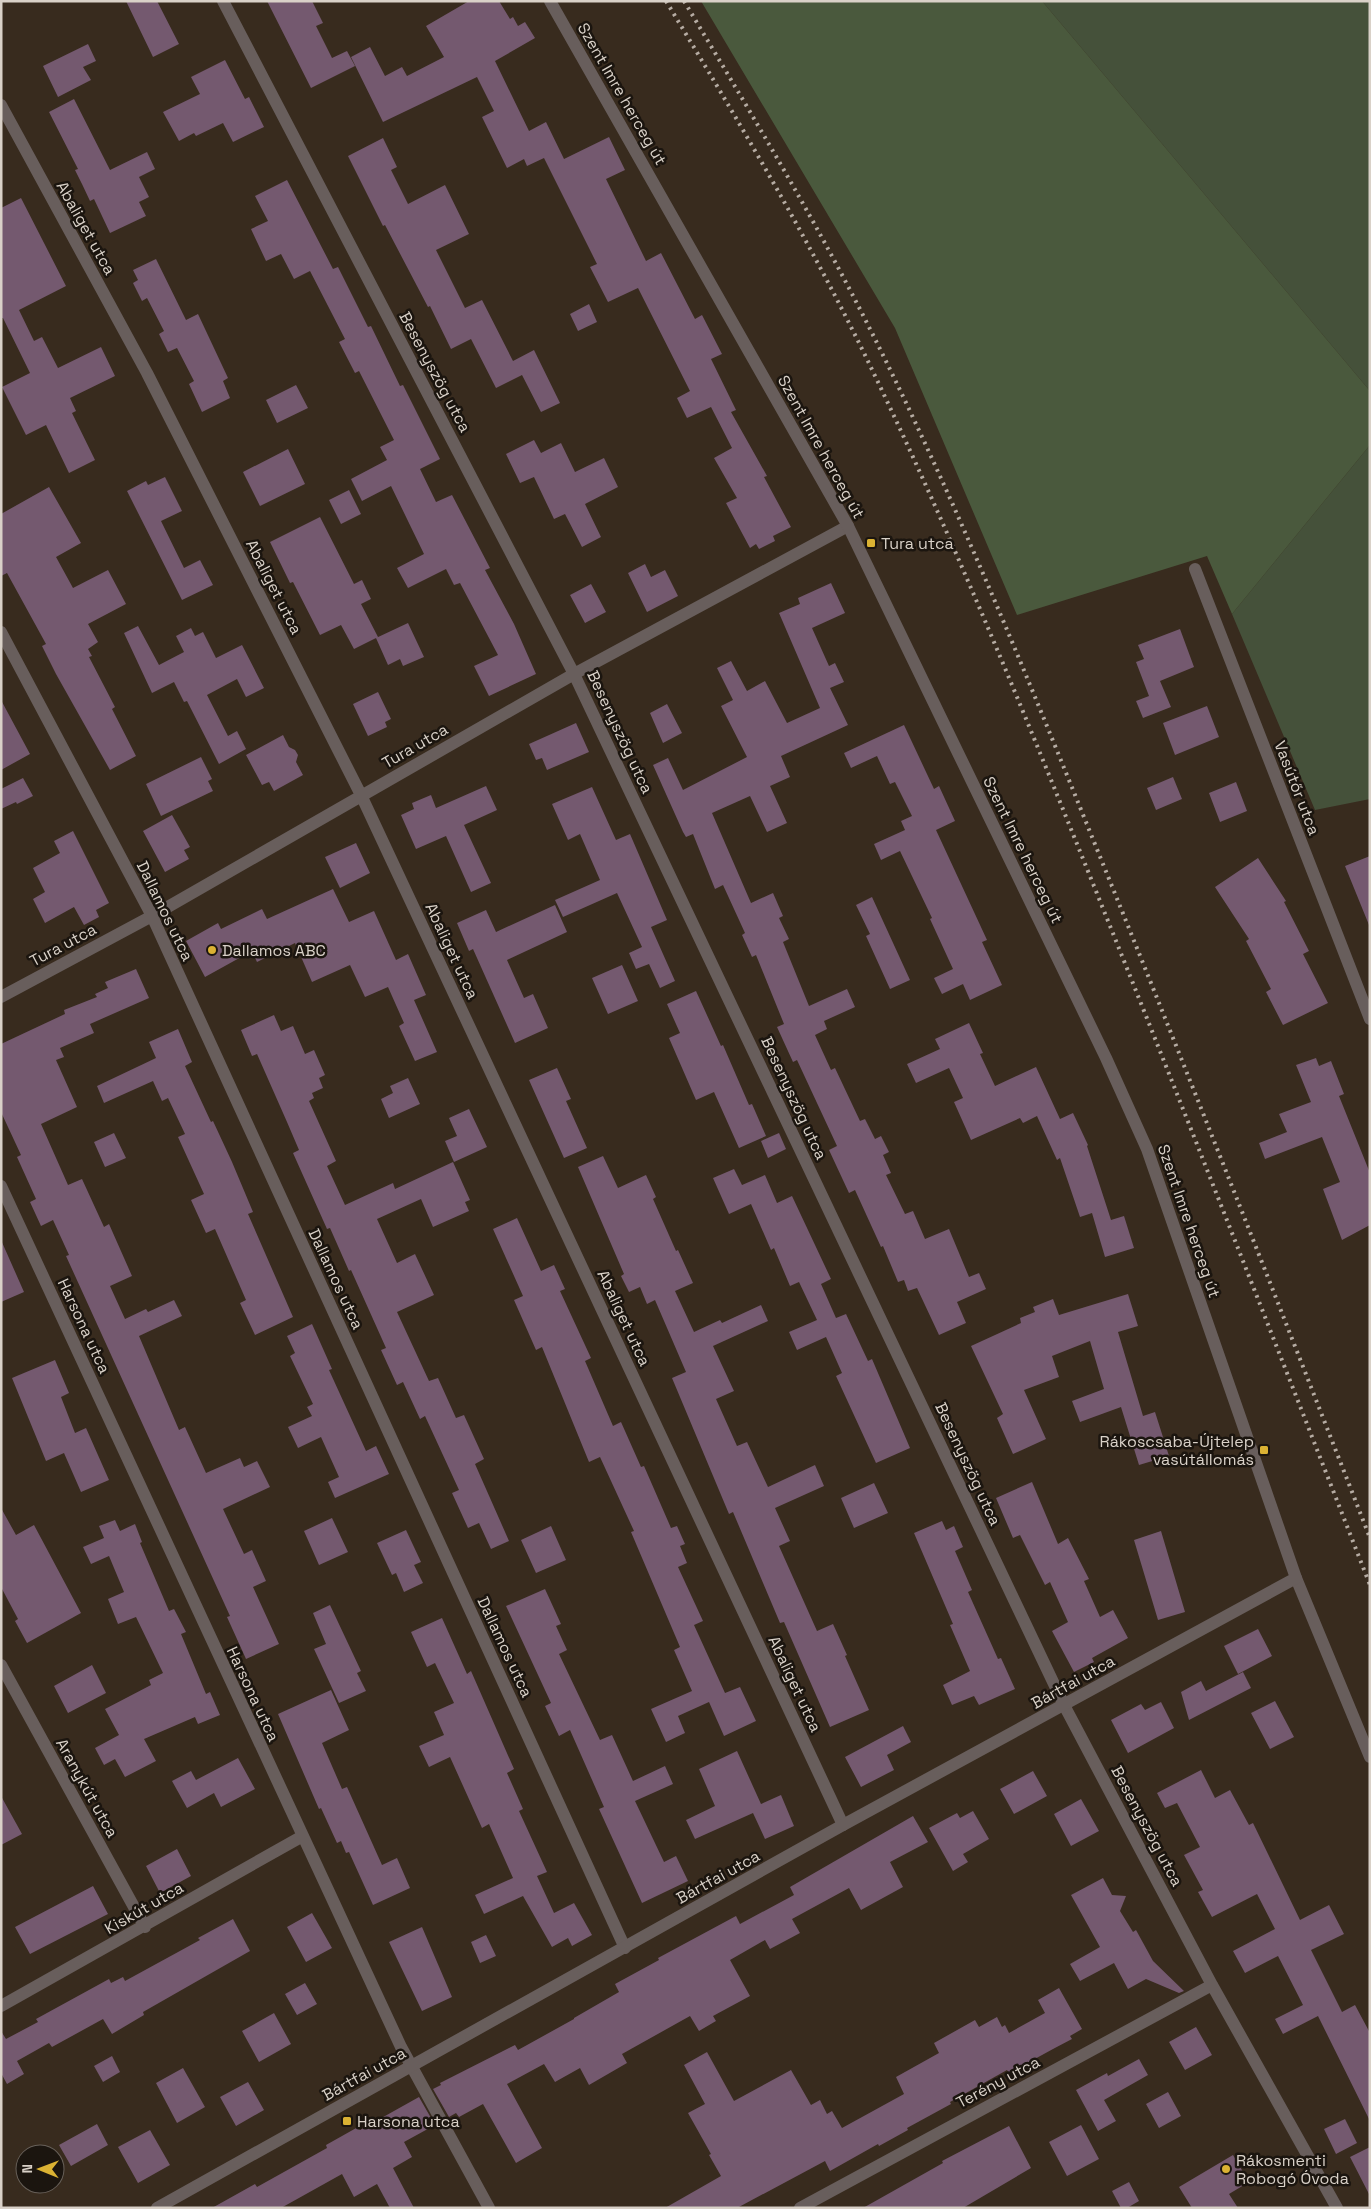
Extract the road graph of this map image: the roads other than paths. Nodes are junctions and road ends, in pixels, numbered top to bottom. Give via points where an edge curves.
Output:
1 (223, 1) edge
2 (550, 1) edge
3 (1, 105) edge
4 (848, 526) junction
5 (1195, 569) dead end
6 (1, 632) edge
7 (574, 674) junction
8 (362, 795) junction
9 (152, 916) junction
10 (1, 997) edge
11 (1370, 1019) edge
12 (1, 1186) edge
13 (1296, 1578) junction
14 (1, 1665) edge
15 (1064, 1705) junction
16 (1370, 1757) edge
17 (843, 1825) junction
18 (301, 1837) junction
19 (145, 1927) junction
20 (624, 1948) junction
21 (1212, 1985) junction
22 (1, 2006) edge
23 (410, 2067) junction
24 (157, 2208) edge
25 (489, 2208) edge
26 (800, 2208) edge
27 (1337, 2208) edge

1 - 7 street, Besenyszög utca
2 - 4 street, Szent Imre herceg út
3 - 8 street, Abaliget utca via 146,373
4 - 7 street, Tura utca
4 - 13 street, Szent Imre herceg út via 1147,1149
5 - 11 street, Vasútőr utca
6 - 9 street, Dallamos utca
7 - 8 street, Tura utca
7 - 15 street, Besenyszög utca
8 - 9 street, Tura utca
8 - 17 street, Abaliget utca
9 - 10 street, Tura utca
9 - 20 street, Dallamos utca
12 - 18 street, Harsona utca
13 - 15 street, Bártfai utca
13 - 16 street, Szent Imre herceg út
14 - 19 street, Aranykút utca
15 - 17 street, Bártfai utca
15 - 21 street, Besenyszög utca
17 - 20 street, Bártfai utca
18 - 19 street, Kiskút utca
18 - 23 street, Harsona utca
19 - 22 street, Kiskút utca
20 - 23 street, Bártfai utca
21 - 26 street, Terény utca
21 - 27 street, Besenyszög utca
23 - 24 street, Bártfai utca
23 - 25 street, Harsona utca

